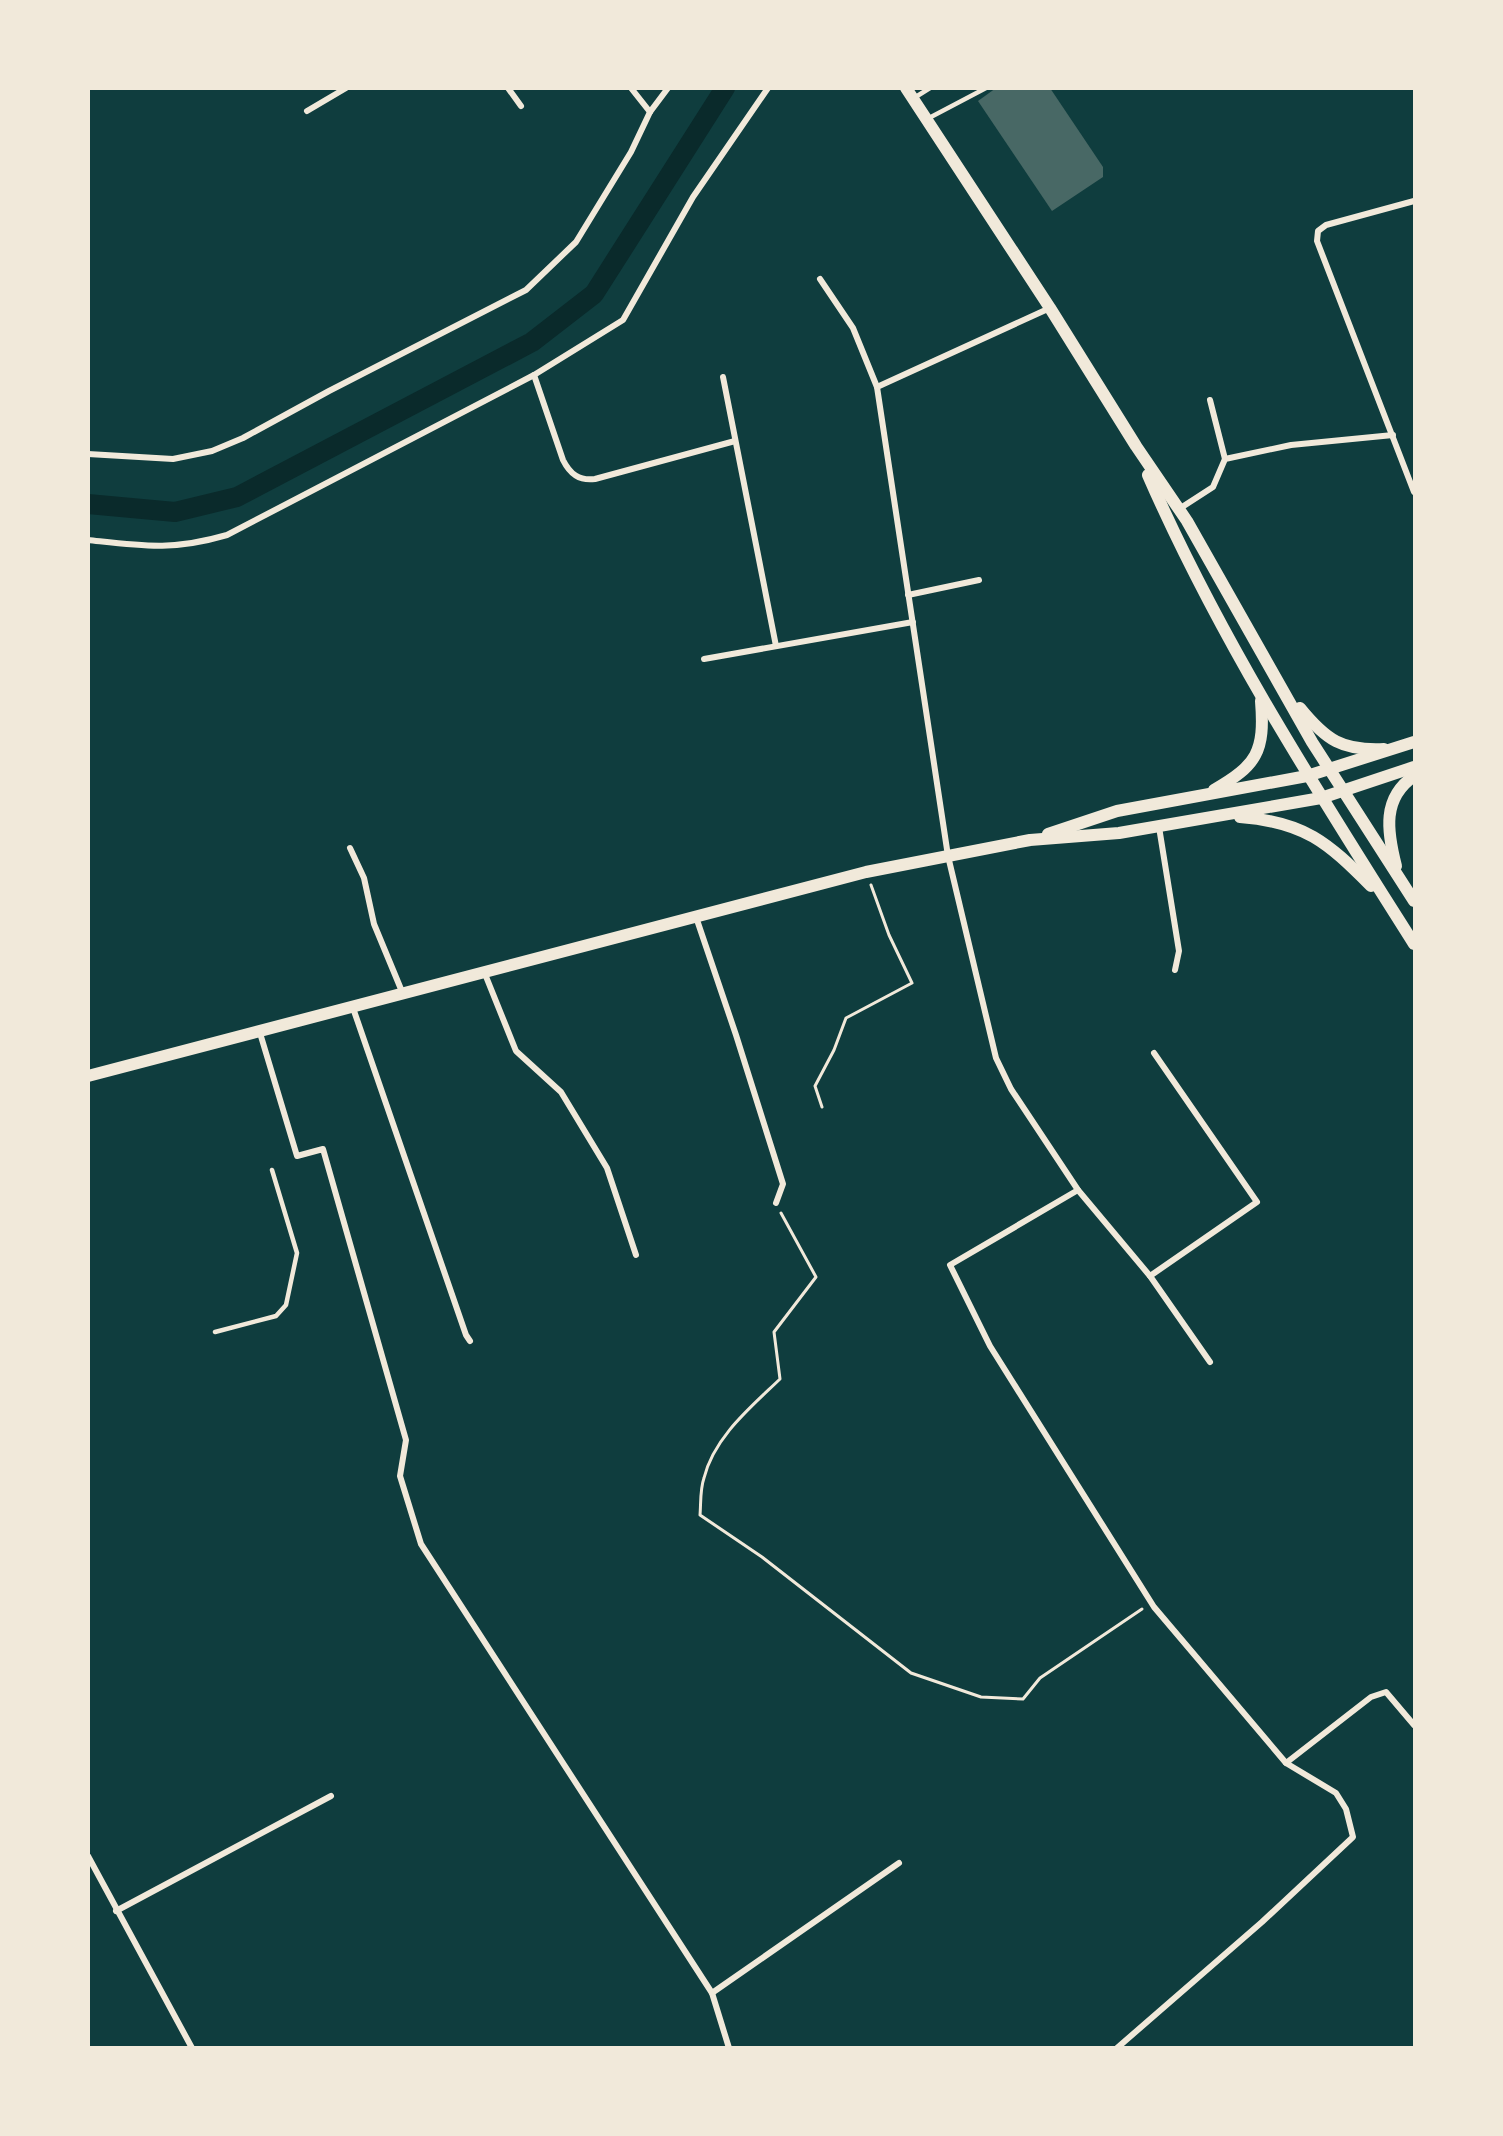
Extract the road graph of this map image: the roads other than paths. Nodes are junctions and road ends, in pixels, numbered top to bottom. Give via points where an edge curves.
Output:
1 (346, 88) edge
2 (508, 88) edge
3 (631, 88) edge
4 (668, 88) edge
5 (768, 88) edge
6 (930, 88) edge
7 (986, 88) edge
8 (909, 94) edge
9 (521, 106) dead end
10 (308, 111) dead end
11 (650, 112) junction
12 (926, 119) junction
13 (1414, 201) edge
14 (820, 279) dead end
15 (1050, 308) junction
16 (534, 375) junction
17 (723, 377) dead end
18 (877, 387) junction
19 (1210, 400) dead end
20 (1393, 435) junction
21 (735, 441) junction
22 (1136, 446) junction
23 (88, 454) edge
24 (1226, 459) junction
25 (1414, 492) edge
26 (1179, 510) junction
27 (88, 540) edge
28 (979, 579) dead end
29 (908, 595) junction
30 (913, 622) junction
31 (776, 646) junction
32 (704, 658) dead end
33 (1280, 684) junction
34 (1261, 696) junction
35 (1414, 742) edge
36 (1398, 748) junction
37 (1414, 767) edge
38 (1330, 770) junction
39 (1307, 776) junction
40 (1414, 776) edge
41 (1343, 791) junction
42 (1205, 795) junction
43 (1321, 798) junction
44 (1220, 815) junction
45 (1159, 826) junction
46 (1030, 840) junction
47 (350, 849) dead end
48 (948, 856) junction
49 (1399, 878) junction
50 (1387, 901) junction
51 (1414, 901) edge
52 (696, 917) junction
53 (1414, 944) edge
54 (1175, 970) dead end
55 (485, 974) junction
56 (403, 995) junction
57 (353, 1008) junction
58 (260, 1032) junction
59 (1154, 1053) dead end
60 (88, 1076) edge
61 (272, 1170) dead end
62 (1078, 1191) junction
63 (776, 1203) road end
64 (636, 1255) dead end
65 (1150, 1276) junction
66 (215, 1332) dead end
67 (470, 1341) dead end
68 (1210, 1362) dead end
69 (1414, 1725) edge
70 (1286, 1763) junction
71 (331, 1796) dead end
72 (88, 1856) edge
73 (899, 1863) dead end
74 (116, 1911) junction
75 (712, 1993) junction
76 (192, 2048) edge
77 (729, 2048) edge
78 (1117, 2048) edge

1 - 10 street
2 - 9 street
3 - 11 street
4 - 11 street
5 - 16 street via 693,197 623,320
6 - 8 lane
7 - 12 lane
8 - 12 main road
11 - 23 street via 631,152 576,242 526,290 212,451 172,459
12 - 15 main road
13 - 20 street via 1326,225 1318,231 1320,249
14 - 18 street via 853,328
15 - 18 street
15 - 22 main road
16 - 21 street via 566,465 581,479 595,479
16 - 27 street via 227,535 158,548
17 - 21 street
18 - 29 street
19 - 24 street
20 - 24 street via 1291,445
20 - 25 street
21 - 31 street
22 - 26 main road
22 - 34 main road via 1173,532
24 - 26 street via 1213,487
26 - 33 main road
28 - 29 street
29 - 30 street
30 - 31 street
30 - 48 street
31 - 32 street
33 - 36 main road via 1334,742 1370,749
33 - 38 main road
34 - 39 main road
34 - 42 main road via 1263,730 1253,762 1240,775
35 - 36 main road
36 - 38 main road
37 - 41 main road
38 - 39 main road
38 - 41 main road
39 - 42 main road
39 - 43 main road
40 - 49 main road via 1395,793 1388,811
41 - 43 main road
41 - 49 main road
42 - 46 main road via 1117,811
43 - 44 main road
43 - 50 main road
44 - 45 main road
44 - 50 main road via 1258,818 1303,830 1338,853
45 - 46 main road
45 - 54 street via 1179,951
46 - 48 main road
47 - 56 street via 364,878 374,924
48 - 52 main road via 866,872
48 - 62 street via 996,1058 1011,1089
49 - 51 main road
50 - 53 main road
52 - 55 main road
52 - 63 street via 783,1184
55 - 56 main road
55 - 64 street via 516,1051 561,1092 607,1168
56 - 57 main road
57 - 58 main road
57 - 67 street
58 - 60 main road
58 - 75 street via 297,1156 323,1149 406,1440 400,1472 421,1544
59 - 65 street via 1257,1202
61 - 66 lane via 297,1253 286,1305 276,1316
62 - 65 street
62 - 70 street via 950,1265 995,1356 1151,1604
65 - 68 street
69 - 70 street via 1386,1692 1371,1697
70 - 78 street via 1336,1793 1346,1809 1353,1837
71 - 74 street
72 - 74 street
73 - 75 street
74 - 76 street
75 - 77 street

